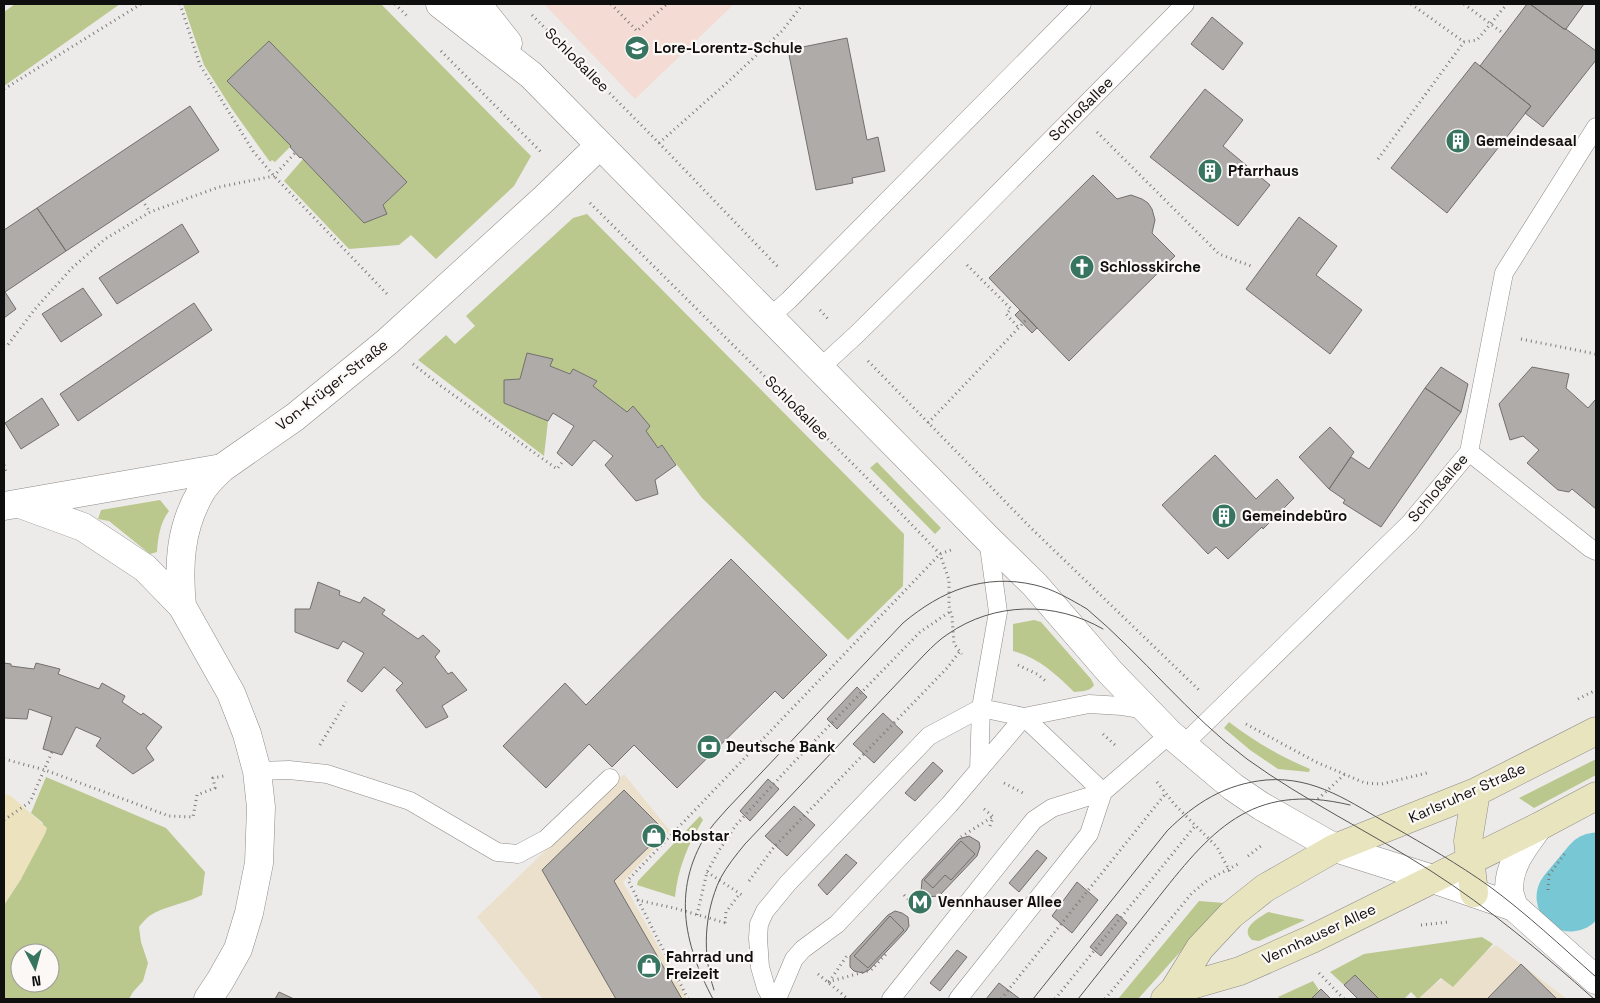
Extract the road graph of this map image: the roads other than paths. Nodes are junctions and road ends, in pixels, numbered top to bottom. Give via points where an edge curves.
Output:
1 (440, 4) edge
2 (476, 4) edge
3 (1082, 4) edge
4 (1185, 4) edge
5 (531, 75) junction
6 (1596, 127) edge
7 (600, 145) junction
8 (770, 317) junction
9 (820, 368) junction
10 (1469, 452) junction
11 (222, 468) junction
12 (11, 505) edge
13 (988, 539) junction
14 (1596, 551) edge
15 (182, 606) junction
16 (980, 708) junction
17 (1147, 710) junction
18 (1024, 717) junction
19 (1596, 731) edge
20 (1177, 739) junction
21 (979, 770) junction
22 (257, 771) junction
23 (610, 778) dead end
24 (1103, 792) junction
25 (1476, 792) junction
26 (1596, 796) edge
27 (1538, 827) junction
28 (1335, 848) junction
29 (1470, 860) junction
30 (1433, 879) junction
31 (1474, 893) junction
32 (1514, 907) junction
33 (1596, 980) edge
34 (1169, 995) edge
35 (208, 999) edge
36 (772, 999) edge
37 (777, 999) edge
38 (890, 999) edge
39 (958, 999) edge

1 - 5 street
2 - 5 street
3 - 8 lane
4 - 9 lane, Schloßallee via 850,342
5 - 7 street
6 - 10 lane, Schloßallee via 1504,273
7 - 8 street
7 - 11 street, Von-Krüger-Straße via 387,342 295,417
8 - 9 street
9 - 13 street
10 - 14 lane
10 - 20 lane, Schloßallee via 1410,523 1219,709
11 - 12 street, Von-Krüger-Straße
11 - 15 street via 202,491 186,528 181,550
12 - 15 street via 83,527 145,568
13 - 16 lane via 998,612
13 - 17 street via 1035,585
15 - 22 street via 231,693
16 - 18 lane
16 - 21 lane
16 - 36 lane via 929,736 765,911 758,924 760,967
17 - 18 lane via 1089,704
17 - 20 street
18 - 21 lane
18 - 24 lane
19 - 25 main road, Karlsruher Straße
20 - 24 lane, Schloßallee
20 - 28 street via 1233,787
21 - 37 lane via 837,924 794,959
22 - 23 lane via 327,774 410,802 498,852 518,854 546,839
22 - 35 street via 261,807 260,862 238,949
24 - 38 lane via 1052,808 1034,820
24 - 39 lane via 1089,834
25 - 28 main road, Karlsruher Straße
25 - 29 main road via 1468,841
26 - 27 main road
27 - 29 main road
27 - 32 street via 1515,860 1511,872 1509,889
28 - 30 street
28 - 34 main road, Vennhauser Allee via 1265,888 1231,915 1200,948
29 - 30 main road
29 - 31 main road
30 - 31 street
30 - 34 main road, Vennhauser Allee via 1240,971
31 - 32 street
32 - 33 street

